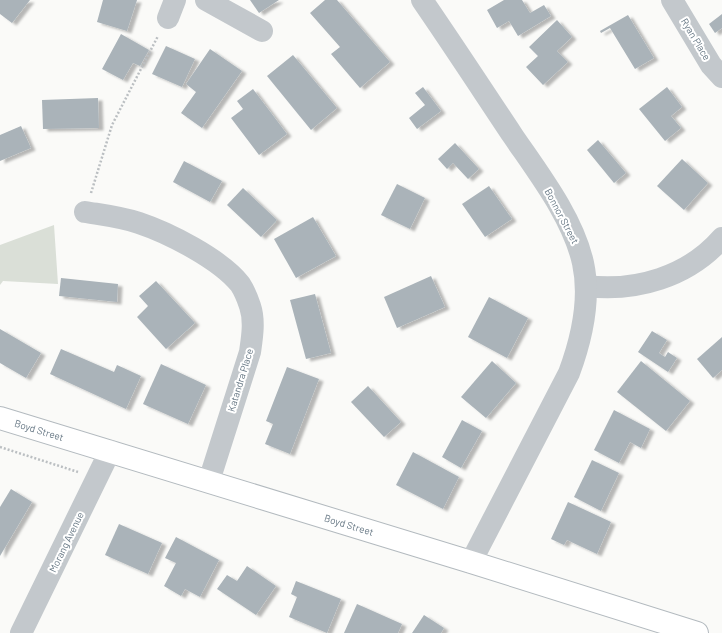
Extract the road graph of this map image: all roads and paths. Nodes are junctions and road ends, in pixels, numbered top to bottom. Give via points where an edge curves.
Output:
1 (206, 0) edge
2 (422, 0) edge
3 (672, 0) edge
4 (171, 9) edge
5 (262, 31) dead end
6 (722, 77) edge
7 (84, 212) joint
8 (722, 238) edge
9 (586, 286) junction
10 (0, 418) edge
11 (0, 447) edge
12 (110, 451) junction
13 (98, 479) junction
14 (209, 481) junction
15 (471, 562) junction
16 (21, 633) edge
17 (697, 633) edge

1 - 5 street
2 - 9 street, Bonnor Street via 552,196 574,235 583,262
3 - 6 street, Ryan Place via 711,65
4 - 7 path via 112,125
7 - 14 street, Katandra Place via 115,216 139,223 222,266 240,285 251,307 253,332 250,352
8 - 9 street via 701,258 656,281 606,288
9 - 15 street, Bonnor Street via 585,313 576,355 569,373
10 - 12 main road, Boyd Street
11 - 13 path
12 - 13 street, Morang Avenue
12 - 14 main road, Boyd Street
13 - 16 street, Morang Avenue
14 - 15 main road, Boyd Street
15 - 17 main road, Boyd Street

